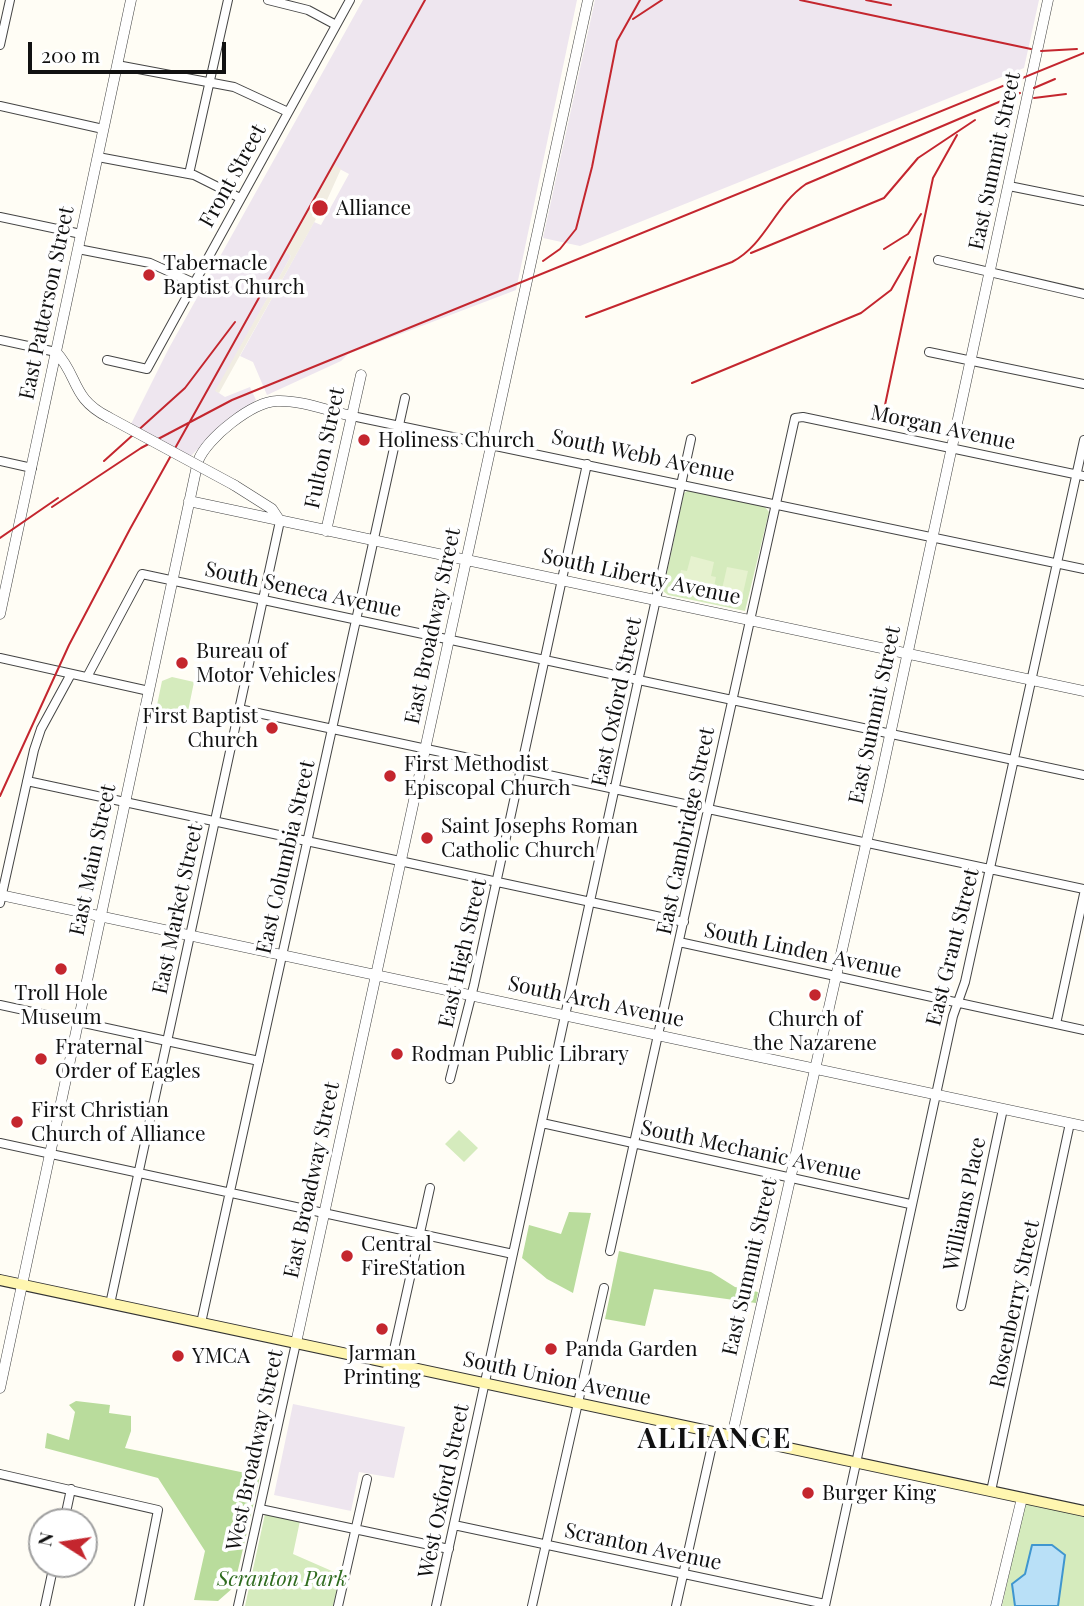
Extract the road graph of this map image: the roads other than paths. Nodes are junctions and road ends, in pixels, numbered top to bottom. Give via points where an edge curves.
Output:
1 (10, 0) edge
2 (131, 0) edge
3 (228, 0) edge
4 (268, 0) edge
5 (350, 0) edge
6 (588, 0) edge
7 (1048, 0) edge
8 (336, 25) junction
9 (0, 45) edge
10 (117, 65) junction
11 (211, 82) junction
12 (0, 106) edge
13 (288, 112) junction
14 (103, 129) junction
15 (97, 157) junction
16 (189, 174) junction
17 (1009, 186) junction
18 (240, 198) junction
19 (1084, 201) edge
20 (0, 217) edge
21 (81, 234) junction
22 (78, 249) junction
23 (938, 260) dead end
24 (990, 273) junction
25 (194, 283) junction
26 (1084, 294) edge
27 (0, 340) edge
28 (56, 352) junction
29 (929, 352) dead end
30 (107, 360) dead end
31 (972, 361) junction
32 (361, 374) dead end
33 (1084, 384) edge
34 (405, 398) dead end
35 (352, 416) junction
36 (795, 418) joint
37 (400, 426) junction
38 (691, 439) dead end
39 (1084, 440) edge
40 (492, 445) junction
41 (206, 446) joint
42 (953, 448) junction
43 (0, 461) edge
44 (587, 464) junction
45 (32, 468) junction
46 (1080, 475) edge
47 (682, 484) junction
48 (189, 501) junction
49 (776, 503) junction
50 (280, 521) junction
51 (326, 531) junction
52 (934, 537) junction
53 (374, 541) junction
54 (467, 560) junction
55 (1058, 563) junction
56 (1084, 569) edge
57 (172, 580) junction
58 (563, 580) junction
59 (263, 600) junction
60 (657, 600) junction
61 (0, 614) edge
62 (356, 619) junction
63 (750, 620) junction
64 (450, 640) junction
65 (909, 653) junction
66 (0, 658) edge
67 (545, 660) junction
68 (71, 674) junction
69 (87, 677) junction
70 (1032, 679) junction
71 (639, 680) junction
72 (149, 691) junction
73 (1084, 691) edge
74 (733, 699) junction
75 (239, 709) junction
76 (332, 729) junction
77 (891, 734) junction
78 (426, 749) junction
79 (1015, 760) junction
80 (521, 769) junction
81 (1084, 775) edge
82 (27, 781) junction
83 (615, 789) junction
84 (125, 803) junction
85 (708, 809) junction
86 (215, 822) junction
87 (307, 842) junction
88 (866, 843) junction
89 (402, 863) junction
90 (991, 869) junction
91 (497, 882) junction
92 (1084, 892) edge
93 (1, 898) edge
94 (591, 902) junction
95 (101, 915) junction
96 (684, 922) junction
97 (191, 934) junction
98 (679, 942) junction
99 (282, 954) junction
100 (377, 974) junction
101 (835, 976) junction
102 (472, 995) junction
103 (959, 1004) junction
104 (0, 1005) edge
105 (566, 1015) junction
106 (78, 1021) junction
107 (1056, 1024) junction
108 (1084, 1030) edge
109 (659, 1035) junction
110 (167, 1041) junction
111 (259, 1061) junction
112 (813, 1068) junction
113 (450, 1079) dead end
114 (936, 1095) junction
115 (1003, 1109) junction
116 (542, 1123) junction
117 (1070, 1124) junction
118 (1084, 1126) edge
119 (0, 1143) edge
120 (635, 1143) junction
121 (50, 1154) junction
122 (139, 1173) junction
123 (789, 1178) junction
124 (430, 1188) dead end
125 (229, 1193) junction
126 (910, 1203) junction
127 (325, 1213) junction
128 (420, 1234) junction
129 (610, 1251) dead end
130 (513, 1254) junction
131 (0, 1280) edge
132 (22, 1284) junction
133 (604, 1288) dead end
134 (110, 1304) junction
135 (961, 1306) dead end
136 (201, 1323) junction
137 (296, 1343) junction
138 (391, 1363) junction
139 (485, 1383) junction
140 (0, 1388) edge
141 (578, 1403) junction
142 (715, 1432) junction
143 (732, 1436) junction
144 (856, 1462) junction
145 (0, 1474) edge
146 (368, 1479) dead end
147 (71, 1489) junction
148 (991, 1491) junction
149 (1022, 1498) junction
150 (67, 1508) edge
151 (1083, 1508) edge
152 (260, 1509) junction
153 (454, 1525) junction
154 (356, 1529) junction
155 (546, 1544) junction
156 (449, 1549) junction
157 (683, 1574) junction
158 (51, 1578) edge
159 (825, 1605) edge
160 (45, 1606) edge
161 (139, 1606) edge
162 (238, 1606) edge
163 (338, 1606) edge
164 (436, 1606) edge
165 (532, 1606) edge
166 (676, 1606) edge
167 (996, 1606) edge

1 - 9 street
2 - 10 street, East Patterson Street
3 - 11 street
4 - 8 street via 307,10
5 - 8 street, Front Street
6 - 40 street, East Broadway Street
7 - 17 street, East Summit Street
8 - 13 street, Front Street
10 - 11 street
10 - 14 street, East Patterson Street
11 - 13 street via 243,90
11 - 16 street
12 - 14 street
13 - 18 street, Front Street
14 - 15 street, East Patterson Street
15 - 16 street
15 - 21 street, East Patterson Street
16 - 18 street
17 - 19 street
17 - 24 street, East Summit Street
18 - 25 street, Front Street
20 - 21 street
21 - 22 street, East Patterson Street
22 - 25 street via 150,263
22 - 28 street, East Patterson Street
23 - 24 street
24 - 26 street
24 - 31 street, East Summit Street
25 - 30 street, Front Street via 147,369
27 - 28 street
28 - 45 street, East Patterson Street
28 - 50 street, bridge via 79,395 93,409 234,485 272,509
29 - 31 street
31 - 33 street
31 - 42 street, East Summit Street
32 - 35 street, Fulton Street
34 - 37 street, East Columbia Street
35 - 37 street, South Webb Avenue
35 - 41 street, South Webb Avenue via 271,402 240,417
35 - 51 street, Fulton Street
36 - 42 street, Morgan Avenue
36 - 49 street, East Cambridge Street
37 - 40 street, South Webb Avenue
37 - 53 street, East Columbia Street
38 - 47 street, East Oxford Street
39 - 46 street, East Grant Street
40 - 44 street, South Webb Avenue
40 - 54 street, East Broadway Street
41 - 48 street, East Main Street
42 - 46 street, Morgan Avenue
42 - 52 street, East Summit Street
43 - 45 street
44 - 47 street, South Webb Avenue
44 - 58 street, East High Street
45 - 61 street, East Patterson Street
46 - 55 street, East Grant Street
47 - 49 street, South Webb Avenue
47 - 60 street, East Oxford Street
48 - 50 street, South Liberty Avenue
48 - 57 street, East Main Street
49 - 52 street, South Webb Avenue
49 - 63 street, East Cambridge Street
50 - 51 street, South Liberty Avenue
50 - 59 street, East Market Street
51 - 53 street, South Liberty Avenue
52 - 55 street, South Webb Avenue
52 - 65 street, East Summit Street
53 - 54 street, South Liberty Avenue
53 - 62 street, East Columbia Street
54 - 58 street, South Liberty Avenue
54 - 64 street, East Broadway Street
55 - 56 street, South Webb Avenue
55 - 70 street, East Grant Street
57 - 59 street, South Seneca Avenue
57 - 69 street, South Seneca Avenue via 142,574
57 - 72 street, East Main Street
58 - 60 street, South Liberty Avenue
58 - 67 street, East High Street
59 - 62 street, South Seneca Avenue
59 - 75 street, East Market Street
60 - 63 street, South Liberty Avenue
60 - 71 street, East Oxford Street
62 - 64 street, South Seneca Avenue
62 - 76 street, East Columbia Street
63 - 65 street, South Liberty Avenue
63 - 74 street, East Cambridge Street
64 - 67 street, South Seneca Avenue
64 - 78 street, East Broadway Street
65 - 70 street, South Liberty Avenue
65 - 77 street, East Summit Street
66 - 68 street
67 - 71 street, South Seneca Avenue
67 - 80 street, East High Street
68 - 69 street
68 - 82 street via 40,730
69 - 72 street
70 - 73 street, South Liberty Avenue
70 - 79 street, East Grant Street
71 - 74 street, South Seneca Avenue
71 - 83 street, East Oxford Street
72 - 84 street, East Main Street
74 - 77 street, South Seneca Avenue
74 - 85 street, East Cambridge Street
75 - 76 street
75 - 86 street, East Market Street
76 - 78 street
76 - 87 street, East Columbia Street
77 - 79 street, South Seneca Avenue
77 - 88 street, East Summit Street
78 - 80 street
78 - 89 street, East Broadway Street
79 - 81 street, South Seneca Avenue
79 - 90 street, East Grant Street
80 - 83 street
80 - 91 street, East High Street
82 - 84 street, South Linden Avenue
82 - 93 street
83 - 85 street
83 - 94 street, East Oxford Street
84 - 86 street, South Linden Avenue
84 - 95 street, East Main Street
85 - 88 street
85 - 96 street, East Cambridge Street
86 - 87 street, South Linden Avenue
86 - 97 street, East Market Street
87 - 89 street, South Linden Avenue
87 - 99 street, East Columbia Street
88 - 90 street
88 - 101 street, East Summit Street
89 - 91 street, South Linden Avenue
89 - 100 street, East Broadway Street
90 - 92 street
90 - 103 street, East Grant Street
91 - 94 street, South Linden Avenue
91 - 102 street, East High Street
92 - 107 street
93 - 95 street, South Arch Avenue
94 - 96 street, South Linden Avenue
94 - 105 street, East Oxford Street
95 - 97 street, South Arch Avenue
95 - 106 street, East Main Street
96 - 98 street, East Cambridge Street
97 - 99 street, South Arch Avenue
97 - 110 street, East Market Street
98 - 101 street, South Linden Avenue
98 - 109 street, East Cambridge Street
99 - 100 street, South Arch Avenue
99 - 111 street, East Columbia Street
100 - 102 street, South Arch Avenue
100 - 127 street, East Broadway Street
101 - 103 street, South Linden Avenue
101 - 112 street, East Summit Street
102 - 105 street, South Arch Avenue
102 - 113 street, East High Street
103 - 107 street, South Linden Avenue
103 - 114 street, East Grant Street
104 - 106 street
105 - 109 street, South Arch Avenue
105 - 116 street, East Oxford Street
106 - 110 street
106 - 121 street, East Main Street
107 - 108 street, South Linden Avenue
109 - 112 street, South Arch Avenue
109 - 120 street, East Cambridge Street
110 - 111 street
110 - 122 street, East Market Street
111 - 125 street, East Columbia Street
112 - 114 street, South Arch Avenue
112 - 123 street, East Summit Street
114 - 115 street, South Arch Avenue
114 - 126 street, East Grant Street
115 - 117 street, South Arch Avenue
115 - 135 street, Williams Place
116 - 120 street, South Mechanic Avenue
116 - 130 street, East Oxford Street
117 - 118 street, South Arch Avenue
117 - 148 street, Rosenberry Street
119 - 121 street
120 - 123 street, South Mechanic Avenue
120 - 129 street, East Cambridge Street
121 - 122 street
121 - 132 street, East Main Street
122 - 125 street
122 - 134 street, East Market Street
123 - 126 street, South Mechanic Avenue
123 - 143 street, East Summit Street
124 - 128 street
125 - 127 street
125 - 136 street, East Columbia Street
126 - 144 street, East Grant Street
127 - 128 street
127 - 137 street, East Broadway Street
128 - 130 street
128 - 138 street
130 - 139 street, East Oxford Street
131 - 132 main road, South Union Avenue
132 - 134 main road, South Union Avenue
132 - 140 street, East Main Street
133 - 141 street
134 - 136 main road, South Union Avenue
136 - 137 main road, South Union Avenue
137 - 138 main road, South Union Avenue
137 - 152 street, West Broadway Street
138 - 139 main road, South Union Avenue
139 - 141 main road, South Union Avenue
139 - 153 street, West Oxford Street
141 - 142 main road, South Union Avenue
141 - 155 street
142 - 143 main road, South Union Avenue
142 - 157 street
143 - 144 main road, South Union Avenue
144 - 148 main road, South Union Avenue
144 - 159 street, East Grant Street
145 - 147 street
146 - 154 street
147 - 150 street
147 - 161 street via 158,1510
148 - 149 main road, South Union Avenue
149 - 151 main road, South Union Avenue
149 - 167 street
152 - 154 street
152 - 162 street, West Broadway Street
153 - 155 street, Scranton Avenue
153 - 156 street, West Oxford Street
154 - 156 street
154 - 163 street
155 - 157 street, Scranton Avenue
155 - 165 street
156 - 164 street, West Oxford Street
157 - 159 street, Scranton Avenue
157 - 166 street
158 - 160 street

